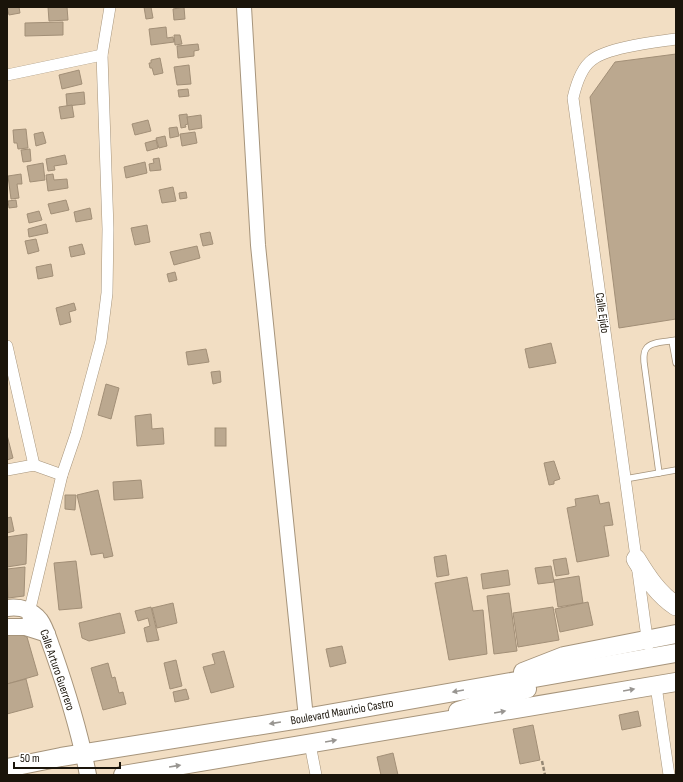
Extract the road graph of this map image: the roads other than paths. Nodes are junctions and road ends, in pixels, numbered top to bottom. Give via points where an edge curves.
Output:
1 (110, 7) edge
2 (244, 7) edge
3 (676, 39) edge
4 (102, 55) junction
5 (7, 75) edge
6 (674, 341) edge
7 (7, 346) edge
8 (676, 363) edge
9 (34, 465) junction
10 (7, 470) edge
11 (676, 470) edge
12 (659, 473) junction
13 (62, 475) junction
14 (625, 479) junction
15 (636, 559) junction
16 (676, 606) edge
17 (7, 608) edge
18 (30, 610) junction
19 (7, 627) edge
20 (25, 627) junction
21 (47, 634) junction
22 (676, 634) edge
23 (647, 639) junction
24 (676, 653) edge
25 (650, 657) junction
26 (676, 662) edge
27 (676, 682) edge
28 (485, 686) junction
29 (656, 686) junction
30 (306, 718) junction
31 (435, 723) junction
32 (310, 744) junction
33 (84, 754) junction
34 (7, 768) edge
35 (88, 775) edge
36 (123, 775) edge
37 (316, 775) edge
38 (669, 775) edge

1 - 4 street
2 - 30 street via 258,245
3 - 14 street, Calle Ejido via 608,52 592,60 578,78 573,98
4 - 5 street
4 - 13 street via 108,229 107,293 101,341
6 - 8 lane
6 - 12 lane via 651,344 644,356
7 - 9 street
9 - 10 street
9 - 13 street
11 - 12 lane
12 - 14 lane
13 - 18 street
14 - 15 street, Calle Ejido
15 - 16 highway via 652,584
15 - 23 street, Calle Ejido
17 - 18 main road
18 - 20 street
18 - 21 main road, Calle Arturo Guerrero via 40,620
19 - 20 main road
20 - 21 main road
21 - 33 main road, Calle Arturo Guerrero
22 - 23 main road
23 - 25 street, Calle Ejido
23 - 28 main road via 564,656
24 - 25 main road, Boulevard Mauricio Castro
25 - 28 main road, Boulevard Mauricio Castro
26 - 31 main road via 532,687 453,712
27 - 29 main road
28 -> 30 main road, Boulevard Mauricio Castro
31 -> 29 main road
29 - 38 street
30 -> 33 main road, Boulevard Mauricio Castro
32 -> 31 main road
36 -> 32 main road
32 - 37 street
33 - 34 main road, Boulevard Mauricio Castro
33 - 35 main road, Calle Arturo Guerrero

